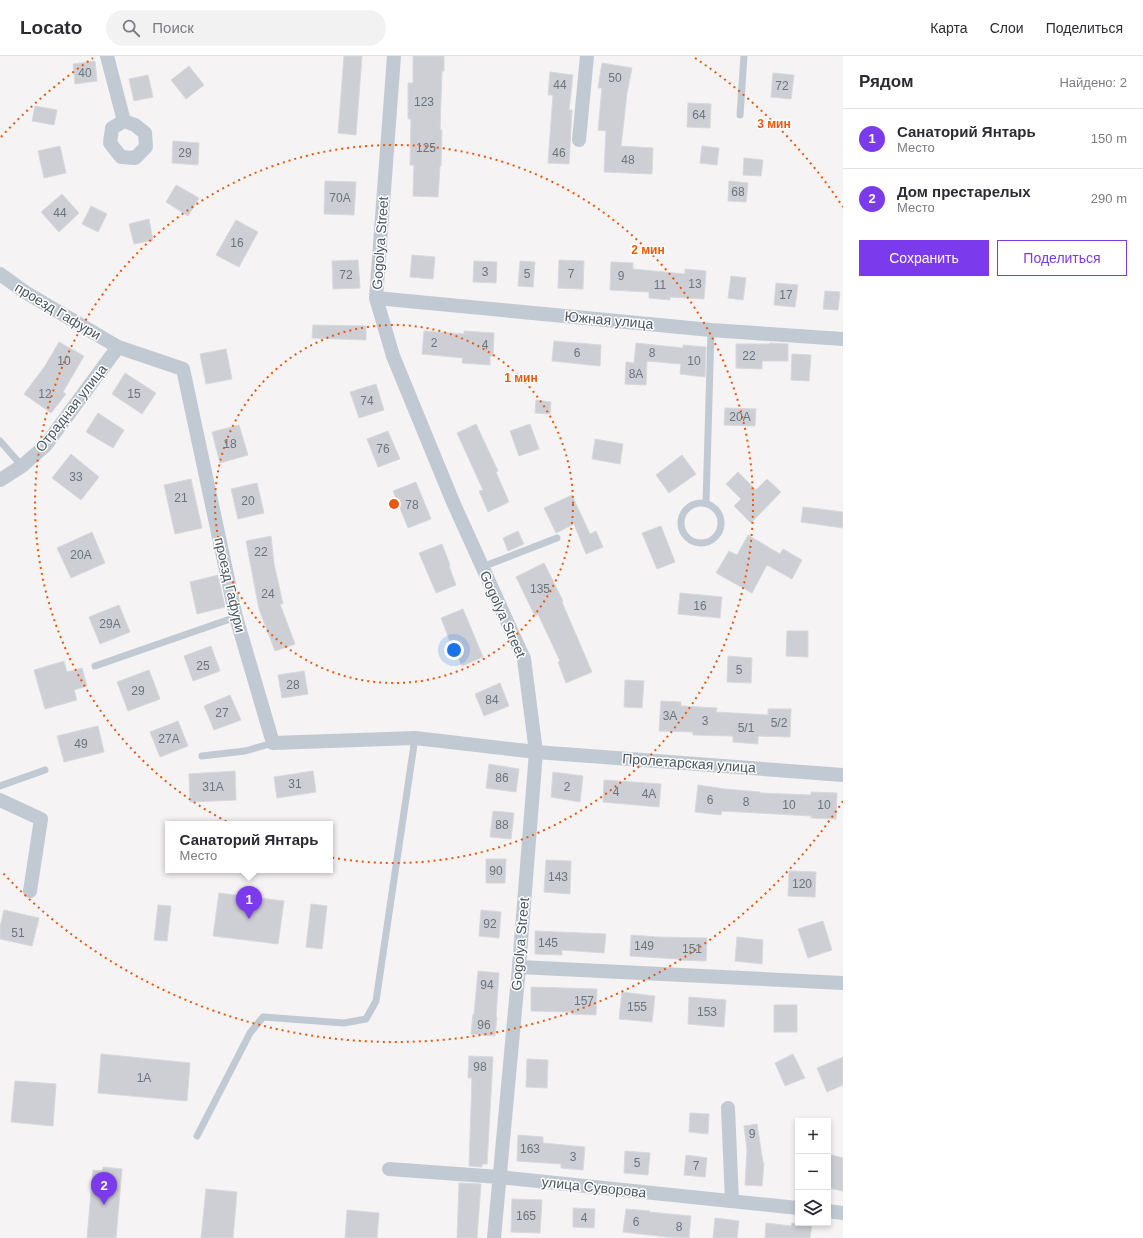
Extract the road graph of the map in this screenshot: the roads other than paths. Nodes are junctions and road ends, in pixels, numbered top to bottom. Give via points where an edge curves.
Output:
1 (107, 56) edge
2 (394, 56) edge
3 (587, 56) edge
4 (744, 56) edge
5 (740, 115) dead end
6 (124, 121) dead end
7 (579, 140) dead end
8 (0, 274) edge
9 (376, 298) junction
10 (711, 330) junction
11 (843, 339) edge
12 (118, 347) junction
13 (0, 441) edge
14 (22, 466) junction
15 (0, 480) edge
16 (706, 503) junction
17 (557, 538) dead end
18 (482, 567) junction
19 (236, 618) junction
20 (95, 666) dead end
21 (415, 738) junction
22 (273, 743) junction
23 (536, 752) junction
24 (202, 756) dead end
25 (45, 770) dead end
26 (843, 775) edge
27 (0, 786) edge
28 (0, 800) edge
29 (30, 891) dead end
30 (519, 967) junction
31 (843, 983) edge
32 (728, 1108) dead end
33 (198, 1136) dead end
34 (389, 1169) dead end
35 (499, 1177) junction
36 (732, 1201) junction
37 (795, 1208) edge
38 (831, 1211) edge
39 (843, 1213) edge
40 (494, 1238) edge

1 - 6 street
2 - 9 street, Gogolya Street
3 - 7 street
4 - 5 lane
8 - 12 street, проезд Гафури via 25,292
9 - 10 street, Южная улица
9 - 18 street, Gogolya Street via 393,356
10 - 11 street, Южная улица
10 - 16 lane
12 - 14 street, Отрадная улица via 45,446
12 - 19 street, проезд Гафури via 183,369
13 - 14 lane
14 - 15 street, Отрадная улица
16 - 16 lane via 687,508 683,513 681,526 686,538 692,542 712,541 720,530 722,524 717,511
17 - 18 lane
18 - 23 street, Gogolya Street via 524,659
19 - 20 lane
19 - 22 street, проезд Гафури
21 - 22 street
21 - 23 street
21 - 33 lane via 376,1001 366,1020 344,1024 263,1017 250,1033
22 - 24 lane via 245,751
23 - 26 street, Пролетарская улица
23 - 30 street, Gogolya Street
25 - 27 lane
28 - 29 street via 41,819
30 - 31 street
30 - 35 street, Gogolya Street
32 - 36 street
34 - 35 street, улица Суворова
35 - 36 street, улица Суворова
35 - 40 street, Gogolya Street
36 - 37 street, улица Суворова
38 - 39 street

